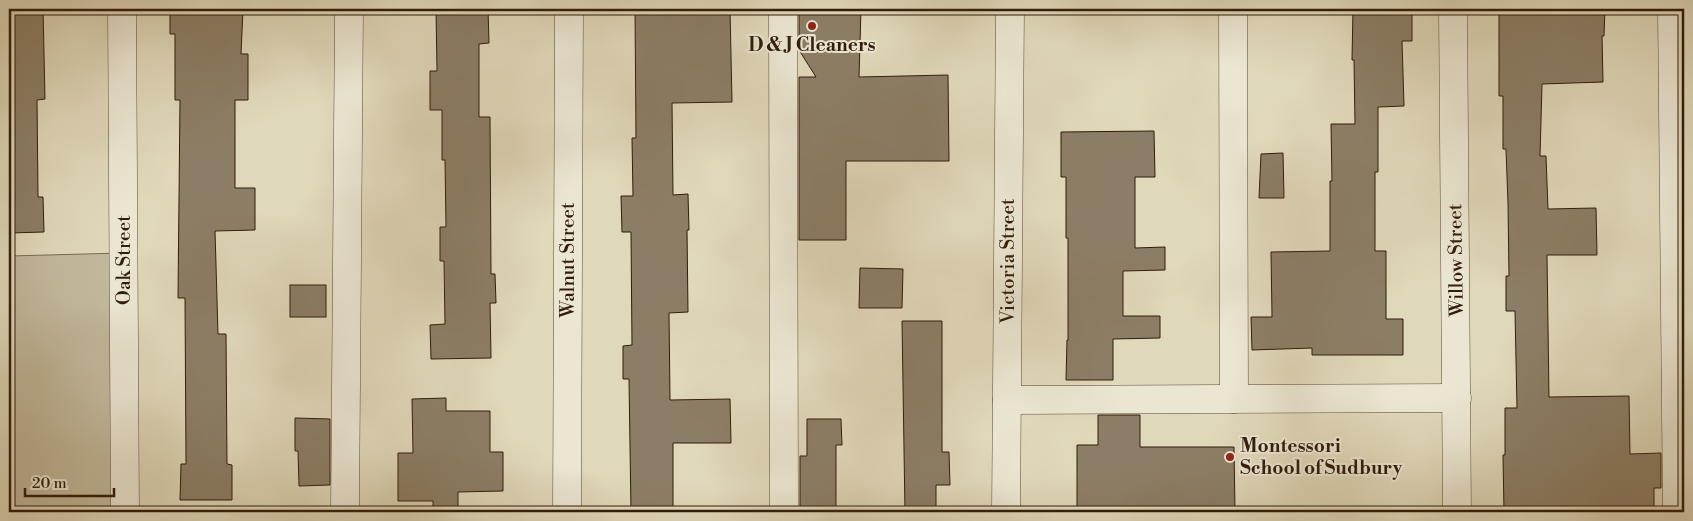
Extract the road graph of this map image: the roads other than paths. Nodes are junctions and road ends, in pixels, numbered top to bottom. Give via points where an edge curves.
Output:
1 (122, 9) edge
2 (349, 9) edge
3 (570, 9) edge
4 (783, 9) edge
5 (1010, 9) edge
6 (1232, 9) edge
7 (1453, 9) edge
8 (1672, 9) edge
9 (1457, 398) junction
10 (1234, 399) junction
11 (1008, 400) junction
12 (125, 512) edge
13 (345, 512) edge
14 (567, 512) edge
15 (784, 512) edge
16 (1006, 512) edge
17 (1457, 512) edge
18 (1677, 512) edge

1 - 12 street, Oak Street
2 - 13 street
3 - 14 street, Walnut Street
4 - 15 street
5 - 11 street, Victoria Street
6 - 10 street
7 - 9 street, Willow Street
8 - 18 street
9 - 10 street
9 - 17 street, Willow Street
10 - 11 street
11 - 16 street, Victoria Street

